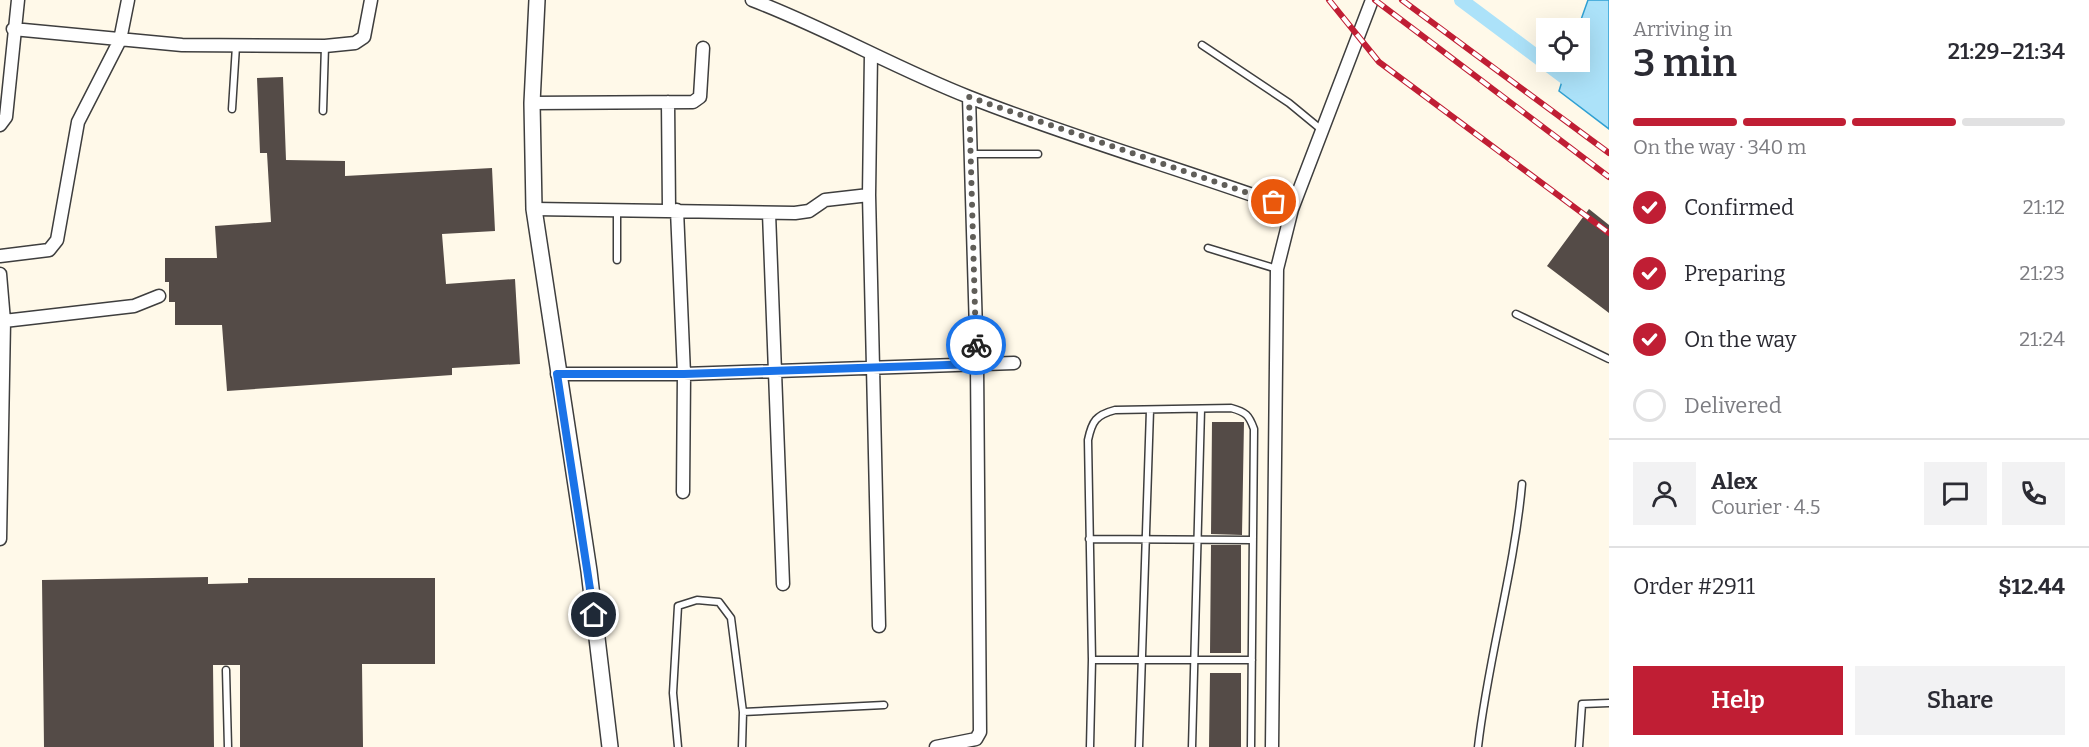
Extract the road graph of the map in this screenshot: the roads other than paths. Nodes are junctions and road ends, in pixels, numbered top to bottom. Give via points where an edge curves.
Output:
1 (18, 0) edge
2 (128, 0) edge
3 (371, 0) edge
4 (537, 0) edge
5 (752, 0) edge
6 (1372, 0) edge
7 (13, 28) junction
8 (120, 40) junction
9 (1202, 45) dead end
10 (236, 46) junction
11 (325, 46) junction
12 (703, 48) dead end
13 (871, 54) junction
14 (969, 97) junction
15 (669, 102) junction
16 (532, 103) junction
17 (232, 109) dead end
18 (323, 111) dead end
19 (0, 125) edge
20 (1323, 131) junction
21 (971, 154) junction
22 (1038, 154) dead end
23 (869, 195) junction
24 (534, 209) junction
25 (1292, 209) junction
26 (616, 210) junction
27 (673, 210) junction
28 (769, 213) junction
29 (1208, 248) dead end
30 (0, 256) edge
31 (617, 260) dead end
32 (1277, 269) junction
33 (0, 274) edge
34 (159, 296) dead end
35 (2, 312) edge
36 (1516, 314) dead end
37 (1609, 359) edge
38 (1014, 363) dead end
39 (977, 364) junction
40 (775, 369) junction
41 (872, 369) junction
42 (557, 374) junction
43 (684, 374) junction
44 (1201, 409) junction
45 (1150, 410) junction
46 (1522, 484) dead end
47 (683, 492) dead end
48 (0, 539) edge
49 (1089, 539) junction
50 (1146, 539) junction
51 (1197, 540) junction
52 (1253, 540) junction
53 (783, 584) dead end
54 (879, 626) dead end
55 (1092, 660) junction
56 (1252, 660) junction
57 (1195, 661) junction
58 (1142, 662) junction
59 (226, 670) dead end
60 (1609, 703) edge
61 (884, 705) dead end
62 (742, 712) junction
63 (228, 747) edge
64 (610, 747) edge
65 (678, 747) edge
66 (742, 747) edge
67 (936, 747) edge
68 (1090, 747) edge
69 (1138, 747) edge
70 (1192, 747) edge
71 (1251, 747) edge
72 (1272, 747) edge
73 (1478, 747) edge
74 (1579, 747) edge

1 - 7 street
2 - 8 street
3 - 11 street via 364,37 355,43
4 - 16 street
5 - 13 street via 804,20
6 - 20 street
7 - 8 street
7 - 19 street via 6,117
8 - 10 street
8 - 30 street via 78,122 57,240 50,250
9 - 20 lane via 1289,102
10 - 11 street
10 - 17 lane
11 - 18 lane
12 - 15 street via 700,97 686,103
13 - 14 street
13 - 23 street
14 - 21 street
14 - 25 street
15 - 16 street
15 - 27 street
16 - 24 street
20 - 25 street
21 - 22 lane
21 - 39 street
23 - 28 street via 825,200 809,211
23 - 41 street
24 - 26 street
24 - 42 street
25 - 32 street
26 - 27 street
26 - 31 lane
27 - 28 street
27 - 43 street
28 - 40 street
29 - 32 lane
32 - 72 street
33 - 35 street
34 - 35 street via 134,306
35 - 48 street
36 - 37 lane
38 - 39 street
39 - 41 street
39 - 67 street via 980,732 976,739 964,744
40 - 41 street
40 - 43 street
40 - 53 street
41 - 54 street
42 - 43 street
42 - 64 street via 589,572
43 - 47 street
44 - 45 lane
44 - 51 lane
44 - 52 lane via 1231,408 1250,416 1254,429
45 - 49 lane via 1115,410 1092,421 1088,440
45 - 50 lane
46 - 73 lane via 1517,536 1484,693
49 - 50 lane
49 - 55 lane
50 - 51 lane
50 - 58 lane
51 - 52 lane
51 - 57 lane
52 - 56 lane
55 - 58 lane
55 - 68 lane
56 - 57 lane
56 - 71 lane
57 - 58 lane
57 - 70 lane
58 - 69 lane
59 - 63 lane
60 - 74 lane via 1582,704
61 - 62 lane
62 - 65 lane via 731,618 718,602 697,600 678,606 674,693
62 - 66 lane

